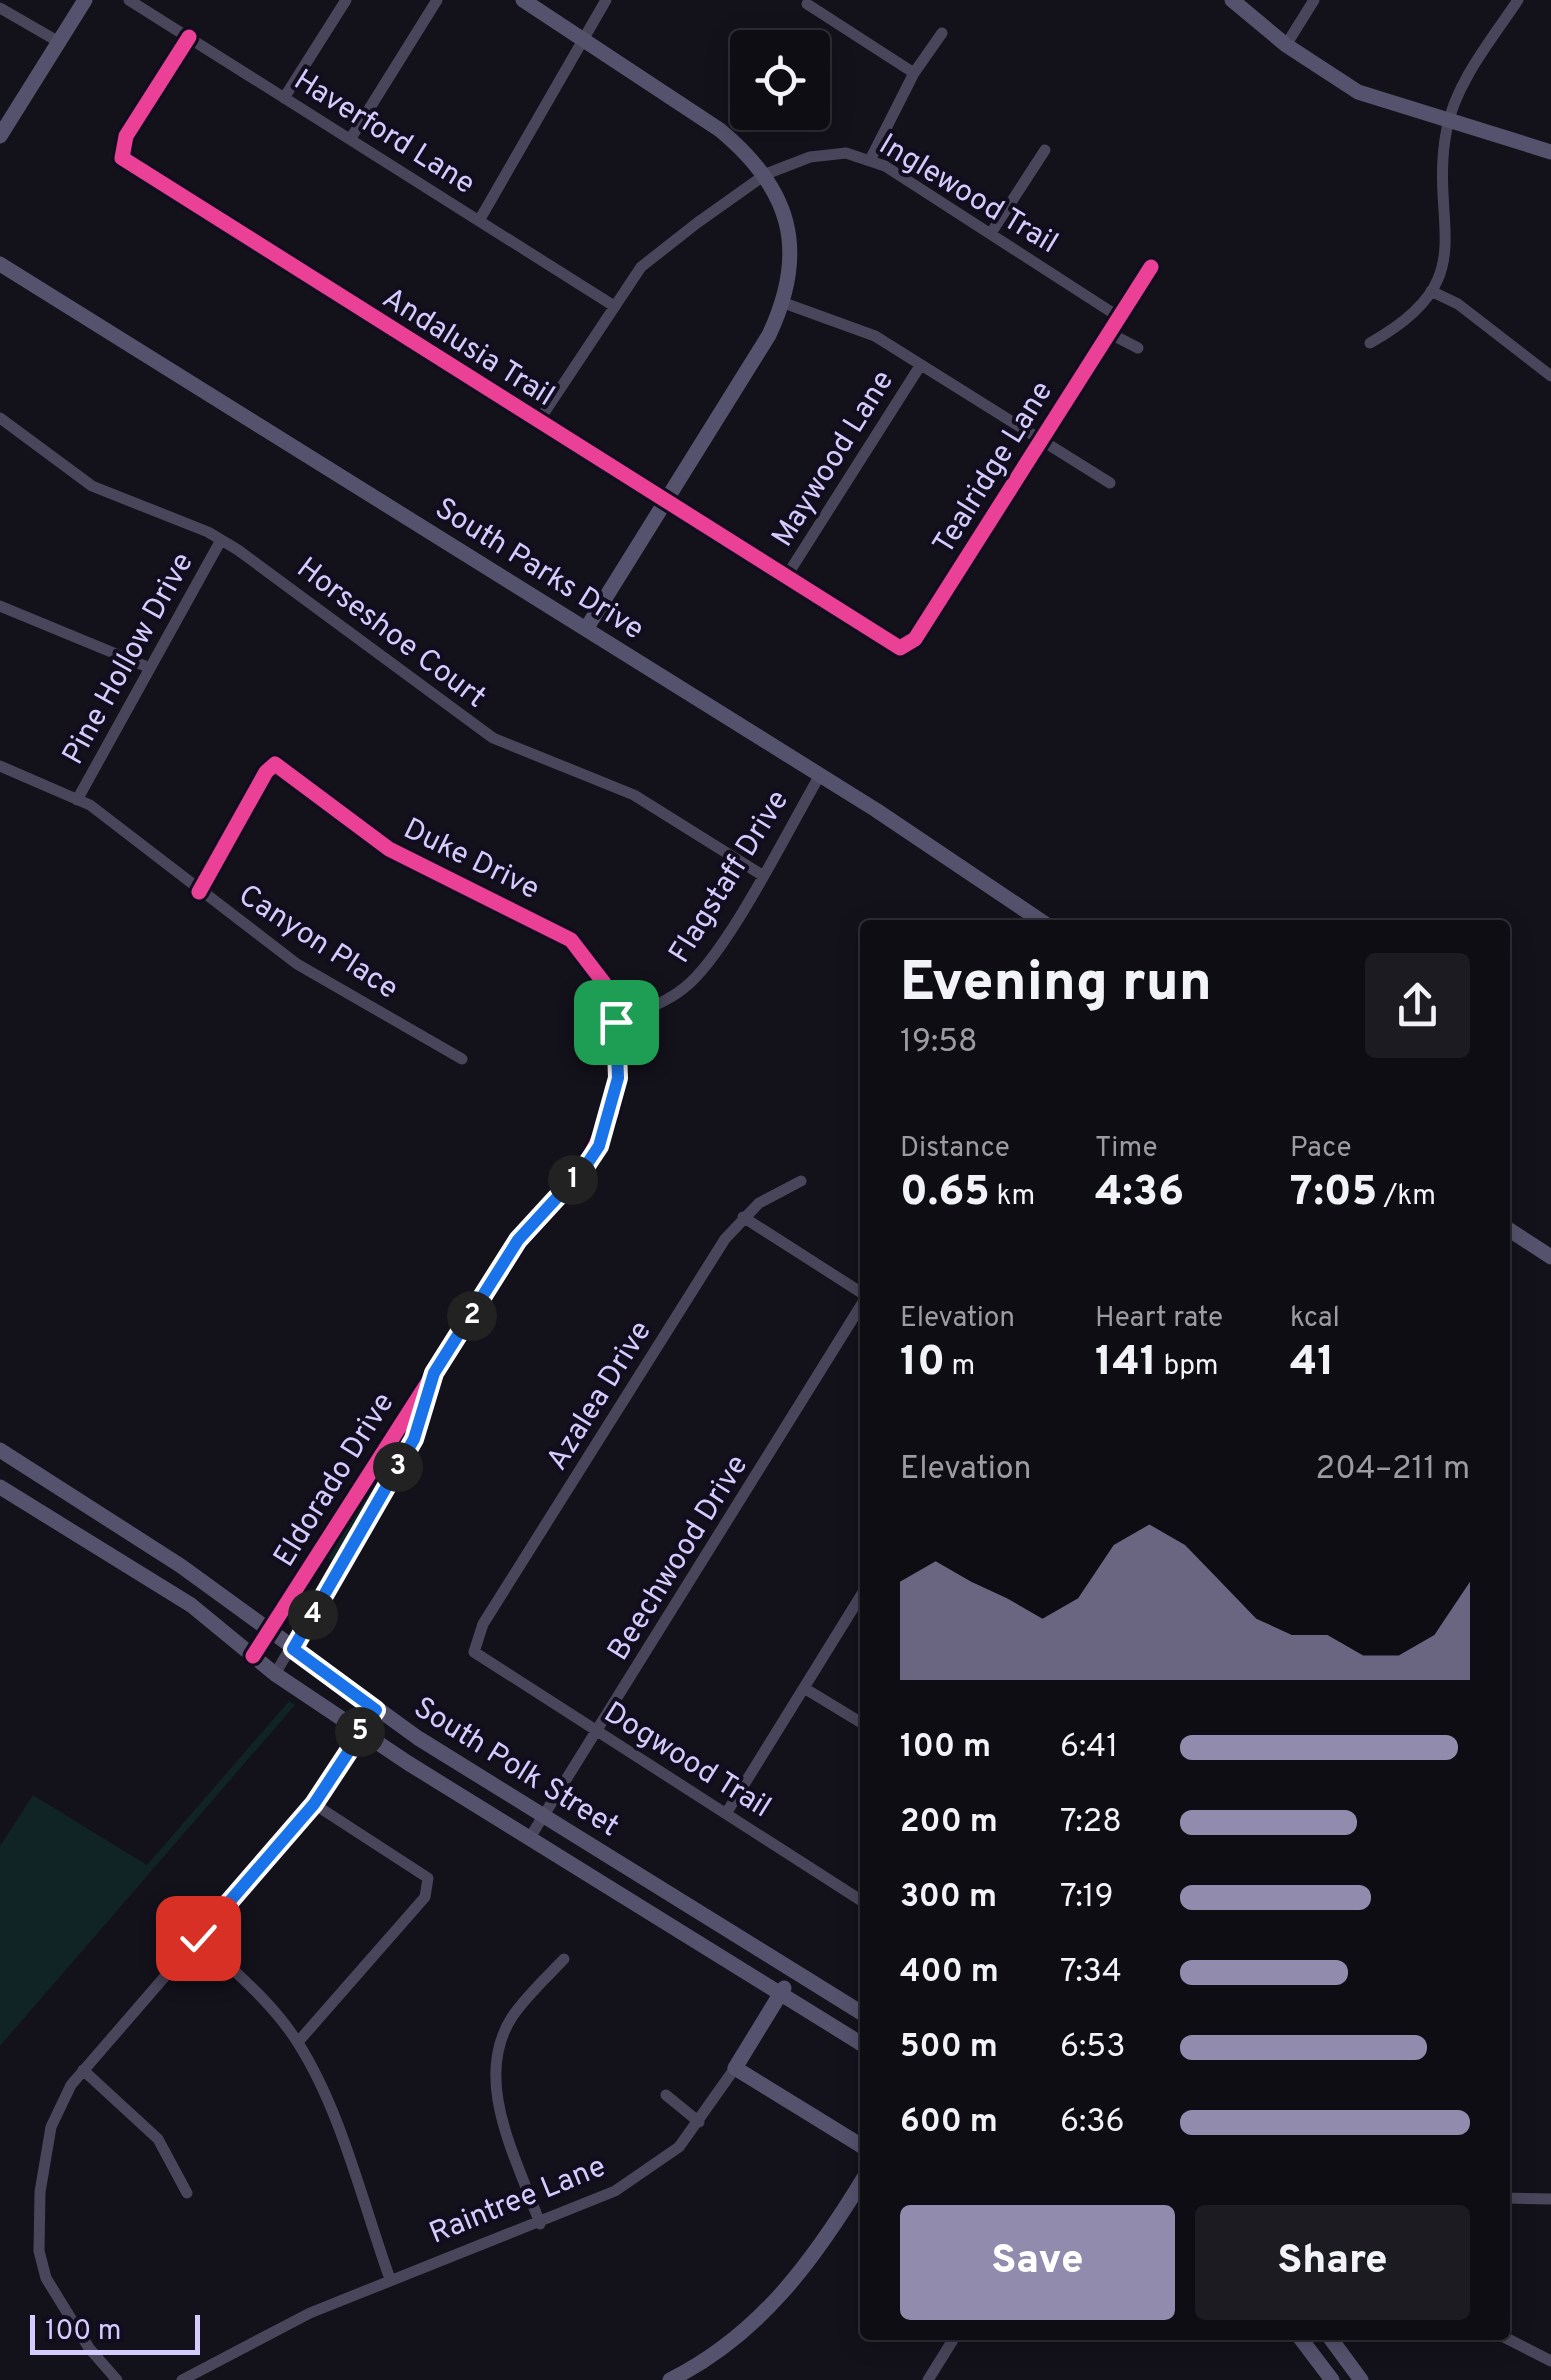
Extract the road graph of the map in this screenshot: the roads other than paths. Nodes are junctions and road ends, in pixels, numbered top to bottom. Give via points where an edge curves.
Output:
1 (85, 0) edge
2 (129, 0) edge
3 (346, 0) edge
4 (437, 0) edge
5 (523, 0) edge
6 (606, 0) edge
7 (1232, 0) edge
8 (1314, 0) edge
9 (1518, 0) edge
10 (807, 4) dead end
11 (0, 8) edge
12 (942, 34) dead end
13 (188, 37) junction
14 (582, 41) junction
15 (59, 42) junction
16 (1286, 45) junction
17 (914, 74) junction
18 (284, 98) junction
19 (1448, 123) junction
20 (0, 136) edge
21 (351, 138) junction
22 (1045, 150) dead end
23 (1551, 152) edge
24 (870, 160) junction
25 (766, 174) junction
26 (480, 218) junction
27 (991, 232) junction
28 (0, 264) edge
29 (1151, 267) dead end
30 (1430, 291) junction
31 (784, 303) junction
32 (614, 306) junction
33 (1119, 316) junction
34 (1109, 333) junction
35 (1370, 343) dead end
36 (1138, 348) dead end
37 (920, 366) junction
38 (1551, 376) edge
39 (0, 418) edge
40 (538, 422) junction
41 (1041, 441) junction
42 (1110, 483) dead end
43 (666, 502) junction
44 (221, 540) junction
45 (786, 577) junction
46 (0, 606) edge
47 (586, 629) junction
48 (908, 646) joint
49 (150, 668) junction
50 (0, 766) edge
51 (820, 775) junction
52 (77, 800) junction
53 (762, 875) junction
54 (199, 892) junction
55 (1039, 920) edge
56 (616, 1022) junction
57 (462, 1059) dead end
58 (801, 1181) dead end
59 (743, 1216) junction
60 (1510, 1230) edge
61 (1551, 1257) edge
62 (860, 1294) edge
63 (860, 1305) edge
64 (434, 1373) junction
65 (0, 1450) edge
66 (0, 1488) edge
67 (312, 1563) junction
68 (335, 1576) junction
69 (860, 1597) edge
70 (270, 1632) junction
71 (293, 1649) junction
72 (254, 1656) junction
73 (484, 1659) joint
74 (276, 1674) junction
75 (804, 1688) junction
76 (376, 1710) junction
77 (860, 1722) edge
78 (361, 1732) junction
79 (598, 1732) junction
80 (314, 1804) junction
81 (727, 1812) junction
82 (543, 1815) junction
83 (528, 1839) junction
84 (860, 1901) edge
85 (198, 1938) junction
86 (564, 1958) dead end
87 (793, 1972) junction
88 (780, 1994) junction
89 (860, 2011) edge
90 (298, 2042) junction
91 (860, 2043) edge
92 (735, 2068) junction
93 (83, 2070) junction
94 (666, 2095) dead end
95 (699, 2122) junction
96 (860, 2145) edge
97 (860, 2184) edge
98 (187, 2193) dead end
99 (1510, 2198) edge
100 (1551, 2200) edge
101 (540, 2224) junction
102 (390, 2280) junction
103 (953, 2340) edge
104 (1302, 2340) edge
105 (1332, 2340) edge
106 (1510, 2340) edge
107 (1551, 2361) edge
108 (691, 2376) edge
109 (117, 2380) edge
110 (182, 2380) edge
111 (670, 2380) edge
112 (928, 2380) edge
113 (1332, 2380) edge
114 (1361, 2380) edge

1 - 15 street
2 - 13 street, Haverford Lane
3 - 18 street
4 - 21 street
5 - 14 street
6 - 14 street
7 - 16 street
8 - 16 street
9 - 19 street via 1470,72
10 - 17 street
11 - 15 street
12 - 17 street
13 - 18 street, Haverford Lane
13 - 40 street, Andalusia Trail via 126,136 122,158
14 - 25 street via 720,130
14 - 26 street
15 - 20 street
16 - 19 street via 1358,92
17 - 24 street
18 - 21 street, Haverford Lane
19 - 23 street
19 - 30 street via 1442,156 1447,258
21 - 26 street, Haverford Lane
22 - 27 street
24 - 25 street, Inglewood Trail via 846,152
24 - 27 street, Inglewood Trail
25 - 31 street via 792,250
25 - 32 street, Inglewood Trail via 641,267
26 - 32 street, Haverford Lane
27 - 33 street, Inglewood Trail
28 - 47 street, South Parks Drive
29 - 33 street, Tealridge Lane
30 - 35 street via 1418,310
30 - 38 street via 1458,304
31 - 37 street via 875,336
31 - 43 street
32 - 40 street, Inglewood Trail
33 - 34 street, Tealridge Lane
34 - 36 street
34 - 41 street, Tealridge Lane
37 - 41 street
37 - 45 street, Maywood Lane
39 - 44 street, Horseshoe Court via 92,486
40 - 43 street, Andalusia Trail
41 - 42 street
41 - 48 street, Tealridge Lane
43 - 45 street, Andalusia Trail
43 - 47 street
44 - 49 street, Pine Hollow Drive
44 - 53 street, Horseshoe Court via 494,738 634,795
45 - 48 street, Andalusia Trail via 894,646
46 - 49 street
47 - 51 street, South Parks Drive
49 - 52 street, Pine Hollow Drive
50 - 52 street, Canyon Place
51 - 53 street, Flagstaff Drive
51 - 55 street, South Parks Drive
52 - 54 street, Canyon Place
53 - 56 street, Flagstaff Drive via 714,955 687,986
54 - 56 street, Duke Drive via 275,764 389,849 571,940 604,983
54 - 57 street, Canyon Place via 297,964
56 - 64 street, Eldorado Drive via 618,1078 599,1146 518,1240
58 - 59 street, Azalea Drive
59 - 62 street
59 - 73 street, Azalea Drive via 484,1624 474,1652
60 - 61 street
63 - 79 street, Beechwood Drive
64 - 67 street, Eldorado Drive
64 - 68 street, Eldorado Drive via 414,1439
65 - 70 street, South Polk Street via 120,1524
66 - 72 street, South Polk Street via 191,1604
67 - 68 street, Eldorado Drive
67 - 70 street, Eldorado Drive
68 - 71 street, Eldorado Drive
69 - 75 street
70 - 71 street, South Polk Street
70 - 72 street, Eldorado Drive
71 - 74 street, Eldorado Drive
71 - 76 street, South Polk Street
72 - 74 street, South Polk Street
73 - 79 street, Dogwood Trail
74 - 78 street, South Polk Street
75 - 77 street
75 - 81 street
76 - 78 street
76 - 82 street, South Polk Street
78 - 80 street
78 - 83 street, South Polk Street
79 - 81 street, Dogwood Trail
79 - 82 street, Beechwood Drive
80 - 85 street
80 - 90 street via 428,1878 429,1886
81 - 84 street, Dogwood Trail
82 - 83 street, Beechwood Drive
82 - 87 street, South Polk Street
83 - 88 street, South Polk Street
85 - 90 street
85 - 93 street
86 - 101 street via 514,2015 493,2063 500,2108
87 - 88 street, Raintree Lane
87 - 89 street, South Polk Street
88 - 91 street, South Polk Street
88 - 92 street, Raintree Lane
90 - 102 street via 322,2089
92 - 95 street, Raintree Lane
92 - 96 street
93 - 98 street via 158,2138
93 - 109 street via 50,2127 36,2232 46,2278
94 - 95 street
95 - 101 street, Raintree Lane via 661,2162
97 - 108 street via 780,2299
99 - 100 street
101 - 102 street, Raintree Lane
102 - 110 street, Raintree Lane via 310,2312
103 - 112 street
104 - 113 street
105 - 114 street
106 - 107 street
108 - 111 street

